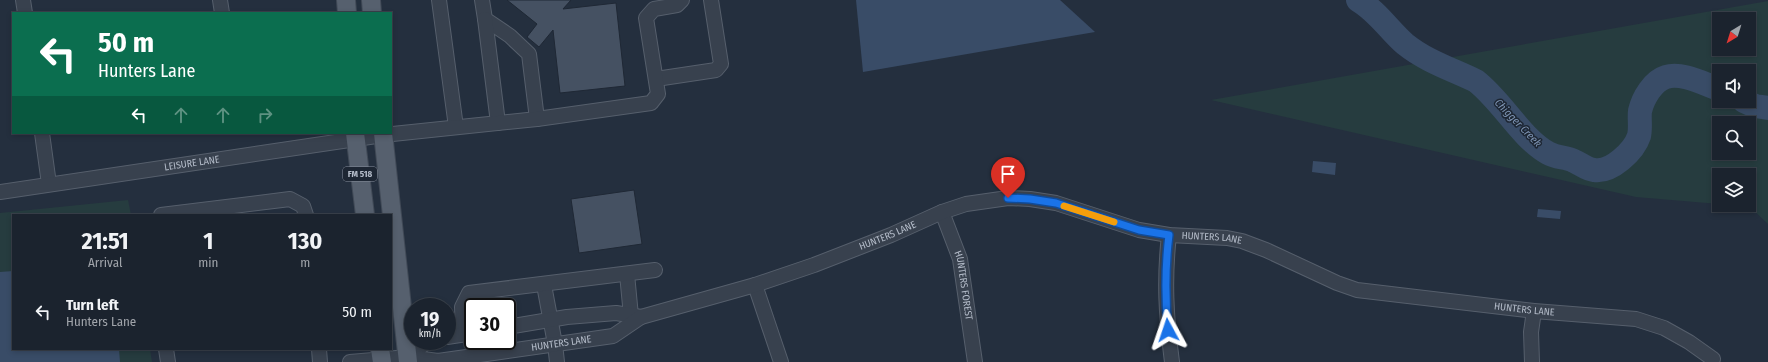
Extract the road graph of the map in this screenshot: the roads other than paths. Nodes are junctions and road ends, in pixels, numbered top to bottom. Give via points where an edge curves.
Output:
1 (23, 0) edge
2 (220, 0) edge
3 (346, 0) edge
4 (371, 0) edge
5 (439, 0) edge
6 (482, 0) edge
7 (682, 0) edge
8 (711, 0) edge
9 (25, 12) edge
10 (222, 12) edge
11 (347, 12) edge
12 (372, 12) edge
13 (485, 19) junction
14 (656, 79) junction
15 (537, 119) junction
16 (498, 123) junction
17 (456, 127) junction
18 (392, 133) edge
19 (42, 134) edge
20 (383, 134) edge
21 (355, 136) edge
22 (49, 184) junction
23 (0, 192) edge
24 (942, 212) junction
25 (169, 214) edge
26 (306, 214) edge
27 (365, 214) edge
28 (392, 214) edge
29 (392, 215) edge
30 (1169, 235) junction
31 (655, 270) dead end
32 (627, 274) junction
33 (544, 285) junction
34 (755, 286) junction
35 (466, 298) edge
36 (464, 303) edge
37 (1534, 311) junction
38 (464, 316) edge
39 (636, 316) junction
40 (550, 320) junction
41 (516, 326) edge
42 (555, 344) junction
43 (166, 350) edge
44 (319, 350) edge
45 (418, 350) edge
46 (381, 356) edge
47 (408, 359) edge
48 (1713, 359) dead end
49 (168, 362) edge
50 (320, 362) edge
51 (350, 362) edge
52 (556, 362) edge
53 (781, 362) edge
54 (975, 362) edge
55 (1172, 362) edge
56 (1532, 362) edge

1 - 9 street
2 - 10 street
3 - 11 main road
4 - 12 main road
5 - 17 street
6 - 13 street
7 - 14 street, LEISURE LANE via 677,5 654,9 646,18
8 - 14 street via 721,64 716,70
13 - 15 street via 510,36 529,54
13 - 16 street
14 - 15 street, LEISURE LANE via 658,94 652,103
15 - 16 street, LEISURE LANE
16 - 17 street, LEISURE LANE
17 - 18 street, LEISURE LANE
19 - 22 street
20 - 21 street, LEISURE LANE
20 - 28 main road, FM 518
21 - 22 street, LEISURE LANE
21 - 27 main road, FM 518
22 - 23 street, LEISURE LANE
24 - 30 street, HUNTERS LANE via 985,200 1030,199 1056,203 1139,230
24 - 34 street, HUNTERS LANE via 891,235
24 - 54 street, HUNTERS FOREST via 960,259
25 - 26 street via 290,199 303,206
29 - 47 main road, FM 518
30 - 37 street, HUNTERS LANE via 1242,241 1357,290
30 - 55 street via 1165,301
31 - 32 street
32 - 33 street
32 - 39 street
33 - 35 street via 469,293
33 - 40 street
34 - 39 street, HUNTERS LANE
34 - 53 street
36 - 38 street
37 - 48 street, HUNTERS LANE via 1636,319 1664,328
37 - 56 street
39 - 40 street, HUNTERS LANE via 616,313
39 - 42 street, HUNTERS LANE via 613,336
40 - 41 street, HUNTERS LANE
40 - 42 street
42 - 47 street, HUNTERS LANE via 438,361
42 - 52 street
43 - 49 street
44 - 50 street
45 - 47 street
46 - 47 street, HUNTERS LANE
46 - 51 street, HUNTERS LANE

